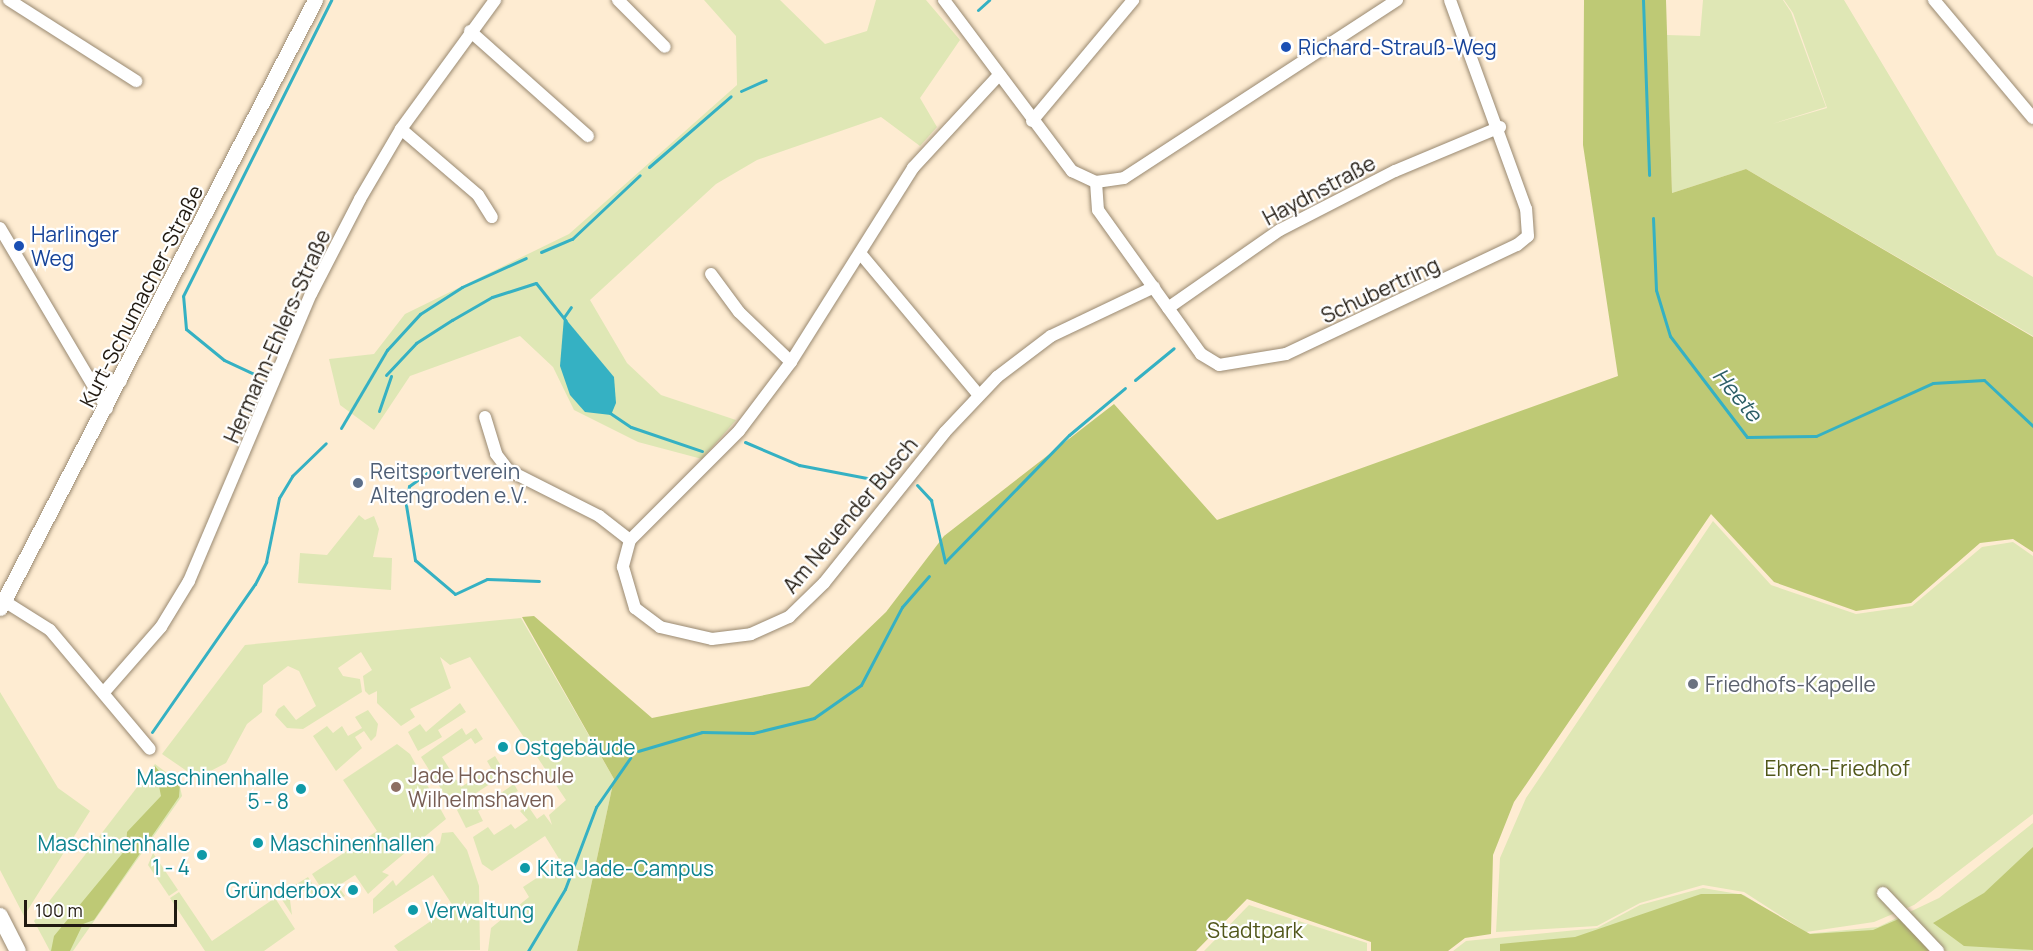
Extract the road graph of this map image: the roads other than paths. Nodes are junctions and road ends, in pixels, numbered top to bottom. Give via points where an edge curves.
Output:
1 (9, 0) edge
2 (315, 0) edge
3 (495, 0) edge
4 (618, 0) edge
5 (944, 0) edge
6 (1133, 0) edge
7 (1397, 0) edge
8 (1450, 0) edge
9 (1934, 0) edge
10 (470, 31) junction
11 (665, 47) dead end
12 (999, 75) junction
13 (136, 81) dead end
14 (2033, 118) edge
15 (1032, 121) junction
16 (1500, 127) junction
17 (402, 129) junction
18 (588, 136) dead end
19 (1096, 182) junction
20 (492, 217) dead end
21 (0, 228) edge
22 (860, 254) junction
23 (711, 274) dead end
24 (1154, 287) junction
25 (1168, 308) junction
26 (790, 362) junction
27 (90, 378) junction
28 (121, 381) junction
29 (978, 394) junction
30 (107, 409) junction
31 (485, 417) dead end
32 (630, 540) junction
33 (2, 604) edge
34 (105, 691) junction
35 (150, 749) dead end
36 (1883, 893) dead end
37 (0, 916) edge
38 (18, 951) edge
39 (1938, 951) edge

1 - 13 street
2 - 28 street, Kurt-Schumacher-Straße
3 - 10 street, Hermann-Ehlers-Straße
4 - 11 street
5 - 12 street
6 - 15 street
7 - 19 street via 1124,178
8 - 16 street, Schubertring
9 - 14 street
10 - 17 street, Hermann-Ehlers-Straße
10 - 18 street
12 - 15 street
12 - 22 street via 913,168
15 - 19 street via 1072,171
16 - 25 street, Haydnstraße via 1288,225
16 - 25 street, Schubertring via 1526,209 1528,236 1522,242 1342,330 1242,365 1219,365 1201,354
17 - 20 street via 478,195
17 - 34 street, Hermann-Ehlers-Straße via 311,294 189,581 161,627
19 - 24 street, Schubertring via 1098,210
21 - 27 street
22 - 26 street
22 - 29 street
23 - 26 street via 739,312
24 - 25 street, Schubertring
24 - 29 street, Am Neuender Busch via 1051,336
26 - 32 street via 720,454
27 - 28 street
27 - 30 street
28 - 30 street, Kurt-Schumacher-Straße
29 - 32 street, Am Neuender Busch via 805,604 770,627 712,639 660,627 628,595 623,567
30 - 33 street, Kurt-Schumacher-Straße
31 - 32 street via 496,454 508,470 599,516
33 - 34 street via 50,630
34 - 35 street
36 - 39 street
37 - 38 main road

